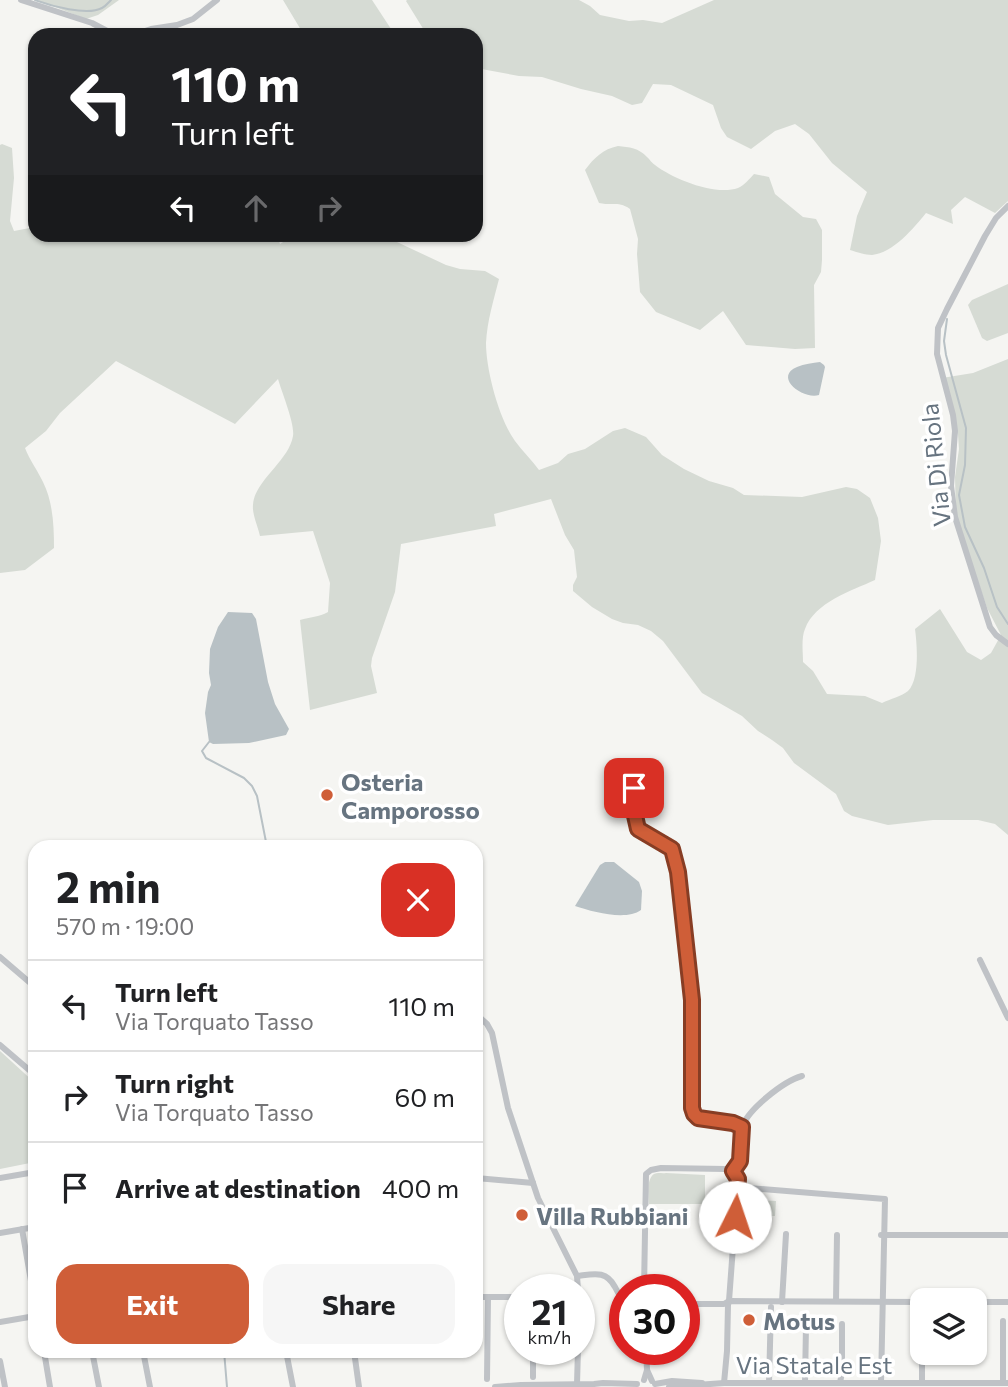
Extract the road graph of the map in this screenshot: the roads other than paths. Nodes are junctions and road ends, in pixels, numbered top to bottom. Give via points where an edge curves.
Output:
1 (21, 0) edge
2 (217, 0) edge
3 (101, 28) edge
4 (158, 28) edge
5 (1008, 206) edge
6 (1008, 644) edge
7 (645, 781) dead end
8 (0, 957) edge
9 (980, 960) dead end
10 (28, 981) edge
11 (1008, 1018) edge
12 (483, 1021) edge
13 (0, 1045) edge
14 (28, 1069) edge
15 (802, 1076) dead end
16 (742, 1127) junction
17 (733, 1171) junction
18 (28, 1173) edge
19 (0, 1178) edge
20 (483, 1179) edge
21 (533, 1183) junction
22 (737, 1187) junction
23 (28, 1228) edge
24 (22, 1229) junction
25 (0, 1233) edge
26 (786, 1234) dead end
27 (837, 1235) dead end
28 (882, 1235) junction
29 (1008, 1235) edge
30 (28, 1264) edge
31 (577, 1274) edge
32 (644, 1274) edge
33 (483, 1297) edge
34 (488, 1297) junction
35 (504, 1297) edge
36 (729, 1301) junction
37 (836, 1301) junction
38 (782, 1302) junction
39 (882, 1302) junction
40 (910, 1302) edge
41 (987, 1302) edge
42 (1008, 1302) edge
43 (700, 1304) edge
44 (771, 1307) dead end
45 (28, 1317) edge
46 (1003, 1321) dead end
47 (0, 1322) edge
48 (842, 1324) dead end
49 (806, 1325) dead end
50 (45, 1358) edge
51 (93, 1358) edge
52 (144, 1358) edge
53 (287, 1358) edge
54 (355, 1358) edge
55 (0, 1361) edge
56 (533, 1365) edge
57 (578, 1365) edge
58 (647, 1365) edge
59 (922, 1365) edge
60 (647, 1370) junction
61 (533, 1377) dead end
62 (487, 1379) dead end
63 (724, 1383) junction
64 (769, 1383) junction
65 (840, 1383) junction
66 (881, 1383) junction
67 (922, 1383) junction
68 (1005, 1383) edge
69 (577, 1384) junction
70 (639, 1384) edge
71 (655, 1384) edge
72 (810, 1384) edge
73 (706, 1385) edge
74 (759, 1385) edge
75 (865, 1385) edge
76 (541, 1386) edge
77 (594, 1386) edge
78 (5, 1387) edge
79 (50, 1387) edge
80 (99, 1387) edge
81 (150, 1387) edge
82 (293, 1387) edge
83 (359, 1387) edge
84 (495, 1387) edge
85 (619, 1387) edge
86 (669, 1387) edge

1 - 3 street
2 - 4 street via 193,19
5 - 6 street, Via Di Riola via 996,218 959,285 939,328 937,354 953,415 955,517 990,626
7 - 16 street via 631,793 638,829 672,849 678,872 692,1000 692,1108 698,1118
8 - 10 street
9 - 11 street
12 - 21 street via 492,1033 508,1108
13 - 14 street
15 - 16 street via 778,1088
16 - 17 street via 740,1161
17 - 22 street
17 - 32 street via 661,1168 646,1174
18 - 19 street
20 - 21 street
21 - 31 street
22 - 28 street via 885,1199
22 - 36 street
23 - 24 street
24 - 25 street
24 - 30 street
26 - 38 street
27 - 37 street
28 - 29 street
28 - 39 street
33 - 34 street
34 - 35 street
34 - 62 street
36 - 38 street
36 - 43 street
36 - 63 street
37 - 38 street
37 - 39 street
39 - 40 street
39 - 66 street
41 - 42 street
44 - 64 street
45 - 47 street
46 - 68 street
48 - 65 street
49 - 72 street
50 - 79 street
51 - 80 street
52 - 81 street
53 - 82 street
54 - 83 street
55 - 78 street
56 - 61 street
57 - 69 street
58 - 60 street
59 - 67 street
60 - 70 street
60 - 71 street
63 - 73 street, Via Statale Est
63 - 74 street, Via Statale Est
64 - 72 street, Via Statale Est
64 - 74 street, Via Statale Est
65 - 72 street, Via Statale Est
65 - 75 street, Via Statale Est
66 - 67 street, Via Statale Est
66 - 75 street, Via Statale Est
67 - 68 street, Via Statale Est
69 - 76 street, Via Statale Est
69 - 77 street, Via Statale Est
70 - 71 street, Via Statale Est
70 - 77 street, Via Statale Est via 603,1382
71 - 73 street, Via Statale Est via 694,1381
73 - 86 street, Via Statale Est
76 - 84 street, Via Statale Est
77 - 85 street, Via Statale Est

